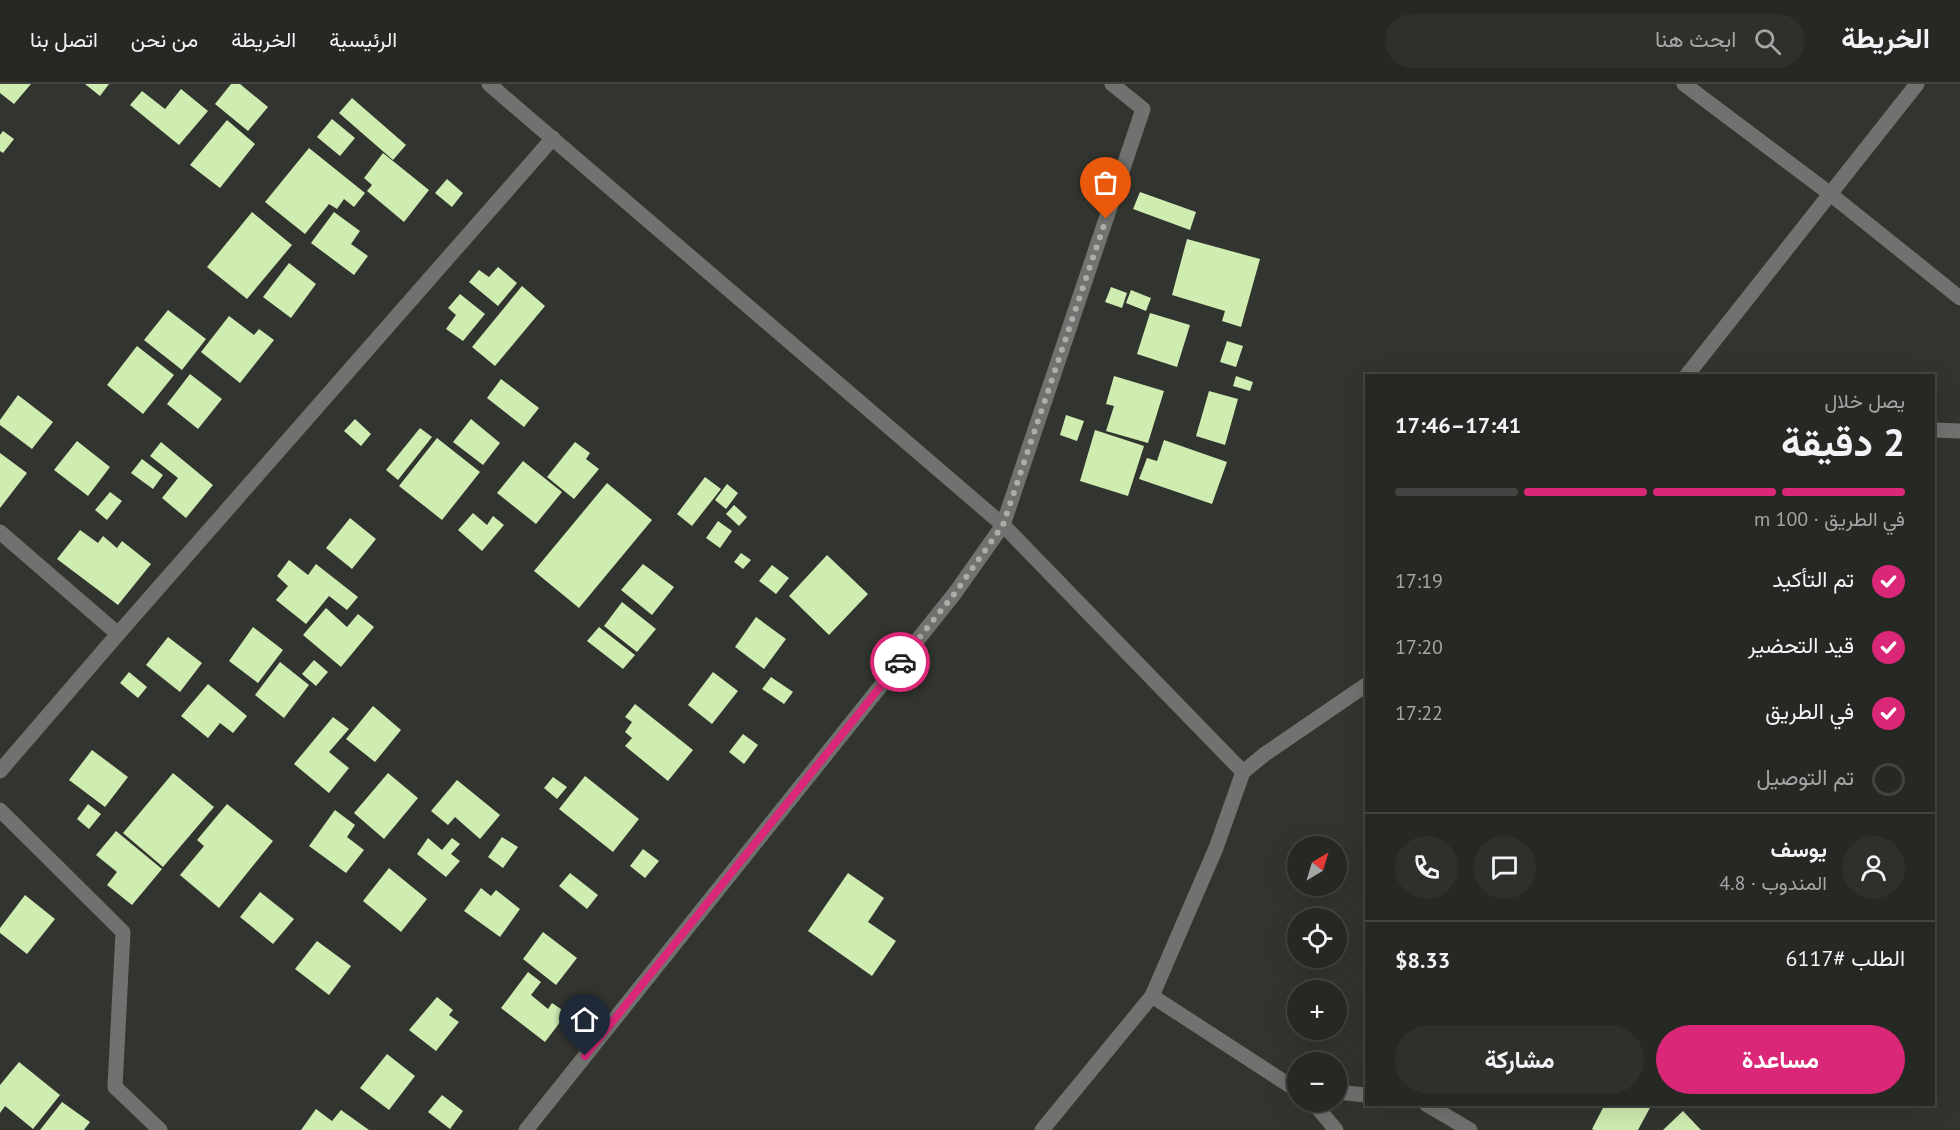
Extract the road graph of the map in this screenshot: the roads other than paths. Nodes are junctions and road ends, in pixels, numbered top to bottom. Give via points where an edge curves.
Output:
1 (489, 84) edge
2 (1112, 84) edge
3 (1684, 84) edge
4 (1917, 84) edge
5 (552, 138) junction
6 (1829, 193) junction
7 (1960, 298) edge
8 (1688, 374) edge
9 (1935, 430) edge
10 (1960, 431) edge
11 (1003, 525) junction
12 (0, 532) edge
13 (118, 634) junction
14 (1365, 686) edge
15 (0, 771) edge
16 (1243, 772) junction
17 (0, 810) edge
18 (1152, 996) junction
19 (1287, 1084) edge
20 (1347, 1093) edge
21 (1365, 1095) edge
22 (1429, 1106) edge
23 (1321, 1112) edge
24 (160, 1130) edge
25 (526, 1130) edge
26 (1042, 1130) edge
27 (1336, 1130) edge
28 (1470, 1130) edge

1 - 5 street
2 - 11 street via 1143,109
3 - 6 street
4 - 6 street
5 - 11 street
5 - 13 street
6 - 7 street
6 - 8 street
9 - 10 street
11 - 16 street
11 - 25 street via 955,593
12 - 13 street
13 - 15 street
14 - 16 street
16 - 18 street via 1216,848
17 - 24 street via 123,932 114,1087
18 - 19 street
18 - 26 street
20 - 21 street
22 - 28 street
23 - 27 street

